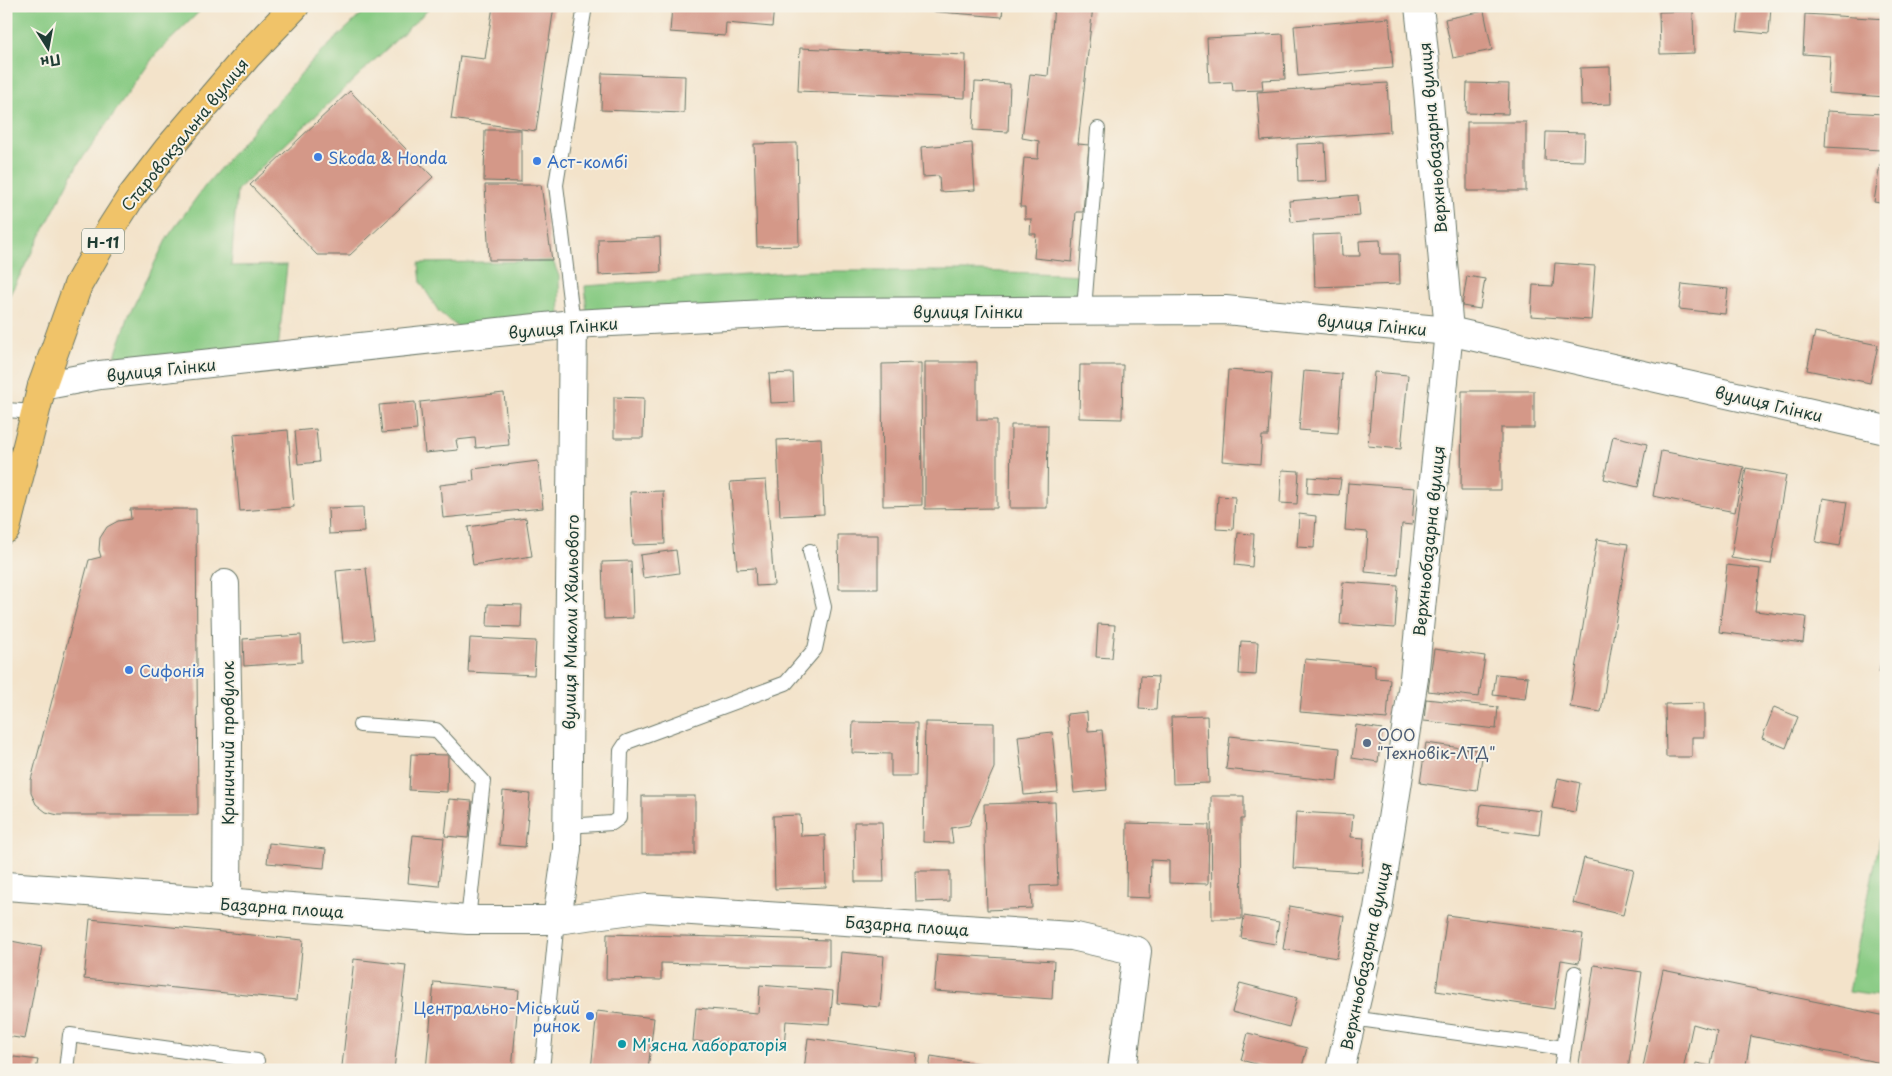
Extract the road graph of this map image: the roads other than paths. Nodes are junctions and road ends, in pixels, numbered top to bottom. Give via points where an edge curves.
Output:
1 (295, 6) edge
2 (585, 6) edge
3 (1419, 6) edge
4 (1098, 129) dead end
5 (1084, 310) junction
6 (573, 324) junction
7 (1449, 331) junction
8 (42, 386) junction
9 (6, 410) edge
10 (35, 412) junction
11 (1886, 430) edge
12 (6, 529) edge
13 (810, 551) dead end
14 (226, 584) dead end
15 (360, 726) dead end
16 (567, 826) junction
17 (6, 886) edge
18 (227, 903) junction
19 (468, 920) junction
20 (557, 920) junction
21 (1575, 974) dead end
22 (1352, 1018) junction
23 (1564, 1048) junction
24 (256, 1061) dead end
25 (66, 1070) edge
26 (542, 1070) edge
27 (1122, 1070) edge
28 (1340, 1070) edge
29 (1561, 1070) edge

1 - 8 main road, Старовокзальна вулиця / Н-11 via 248,55 131,197 78,285
2 - 6 lane via 556,184
3 - 7 street, Верхньобазарна вулиця
4 - 5 lane
5 - 6 street, вулиця Глінки via 806,312
5 - 7 street, вулиця Глінки via 1225,310
6 - 8 street, вулиця Глінки via 100,375
6 - 16 street, вулиця Миколи Хвильового
7 - 11 street, вулиця Глінки
7 - 22 street, Верхньобазарна вулиця via 1414,678 1378,909
8 - 10 main road, Старовокзальна вулиця / Н-11
9 - 10 lane
10 - 12 main road, Старовокзальна вулиця / Н-11
13 - 16 lane via 824,607 815,648 786,683 628,742 621,751 619,818 612,823
14 - 18 street, Криничний провулок
15 - 19 lane via 436,730 483,781
16 - 20 street, вулиця Миколи Хвильового
17 - 18 street, Базарна площа
18 - 19 street, Базарна площа
19 - 20 street, Базарна площа
20 - 26 lane
20 - 27 street, Базарна площа via 647,908 1072,936 1137,952
21 - 23 lane
22 - 23 lane
22 - 28 street, Верхньобазарна вулиця
23 - 29 lane
24 - 25 lane via 70,1035

